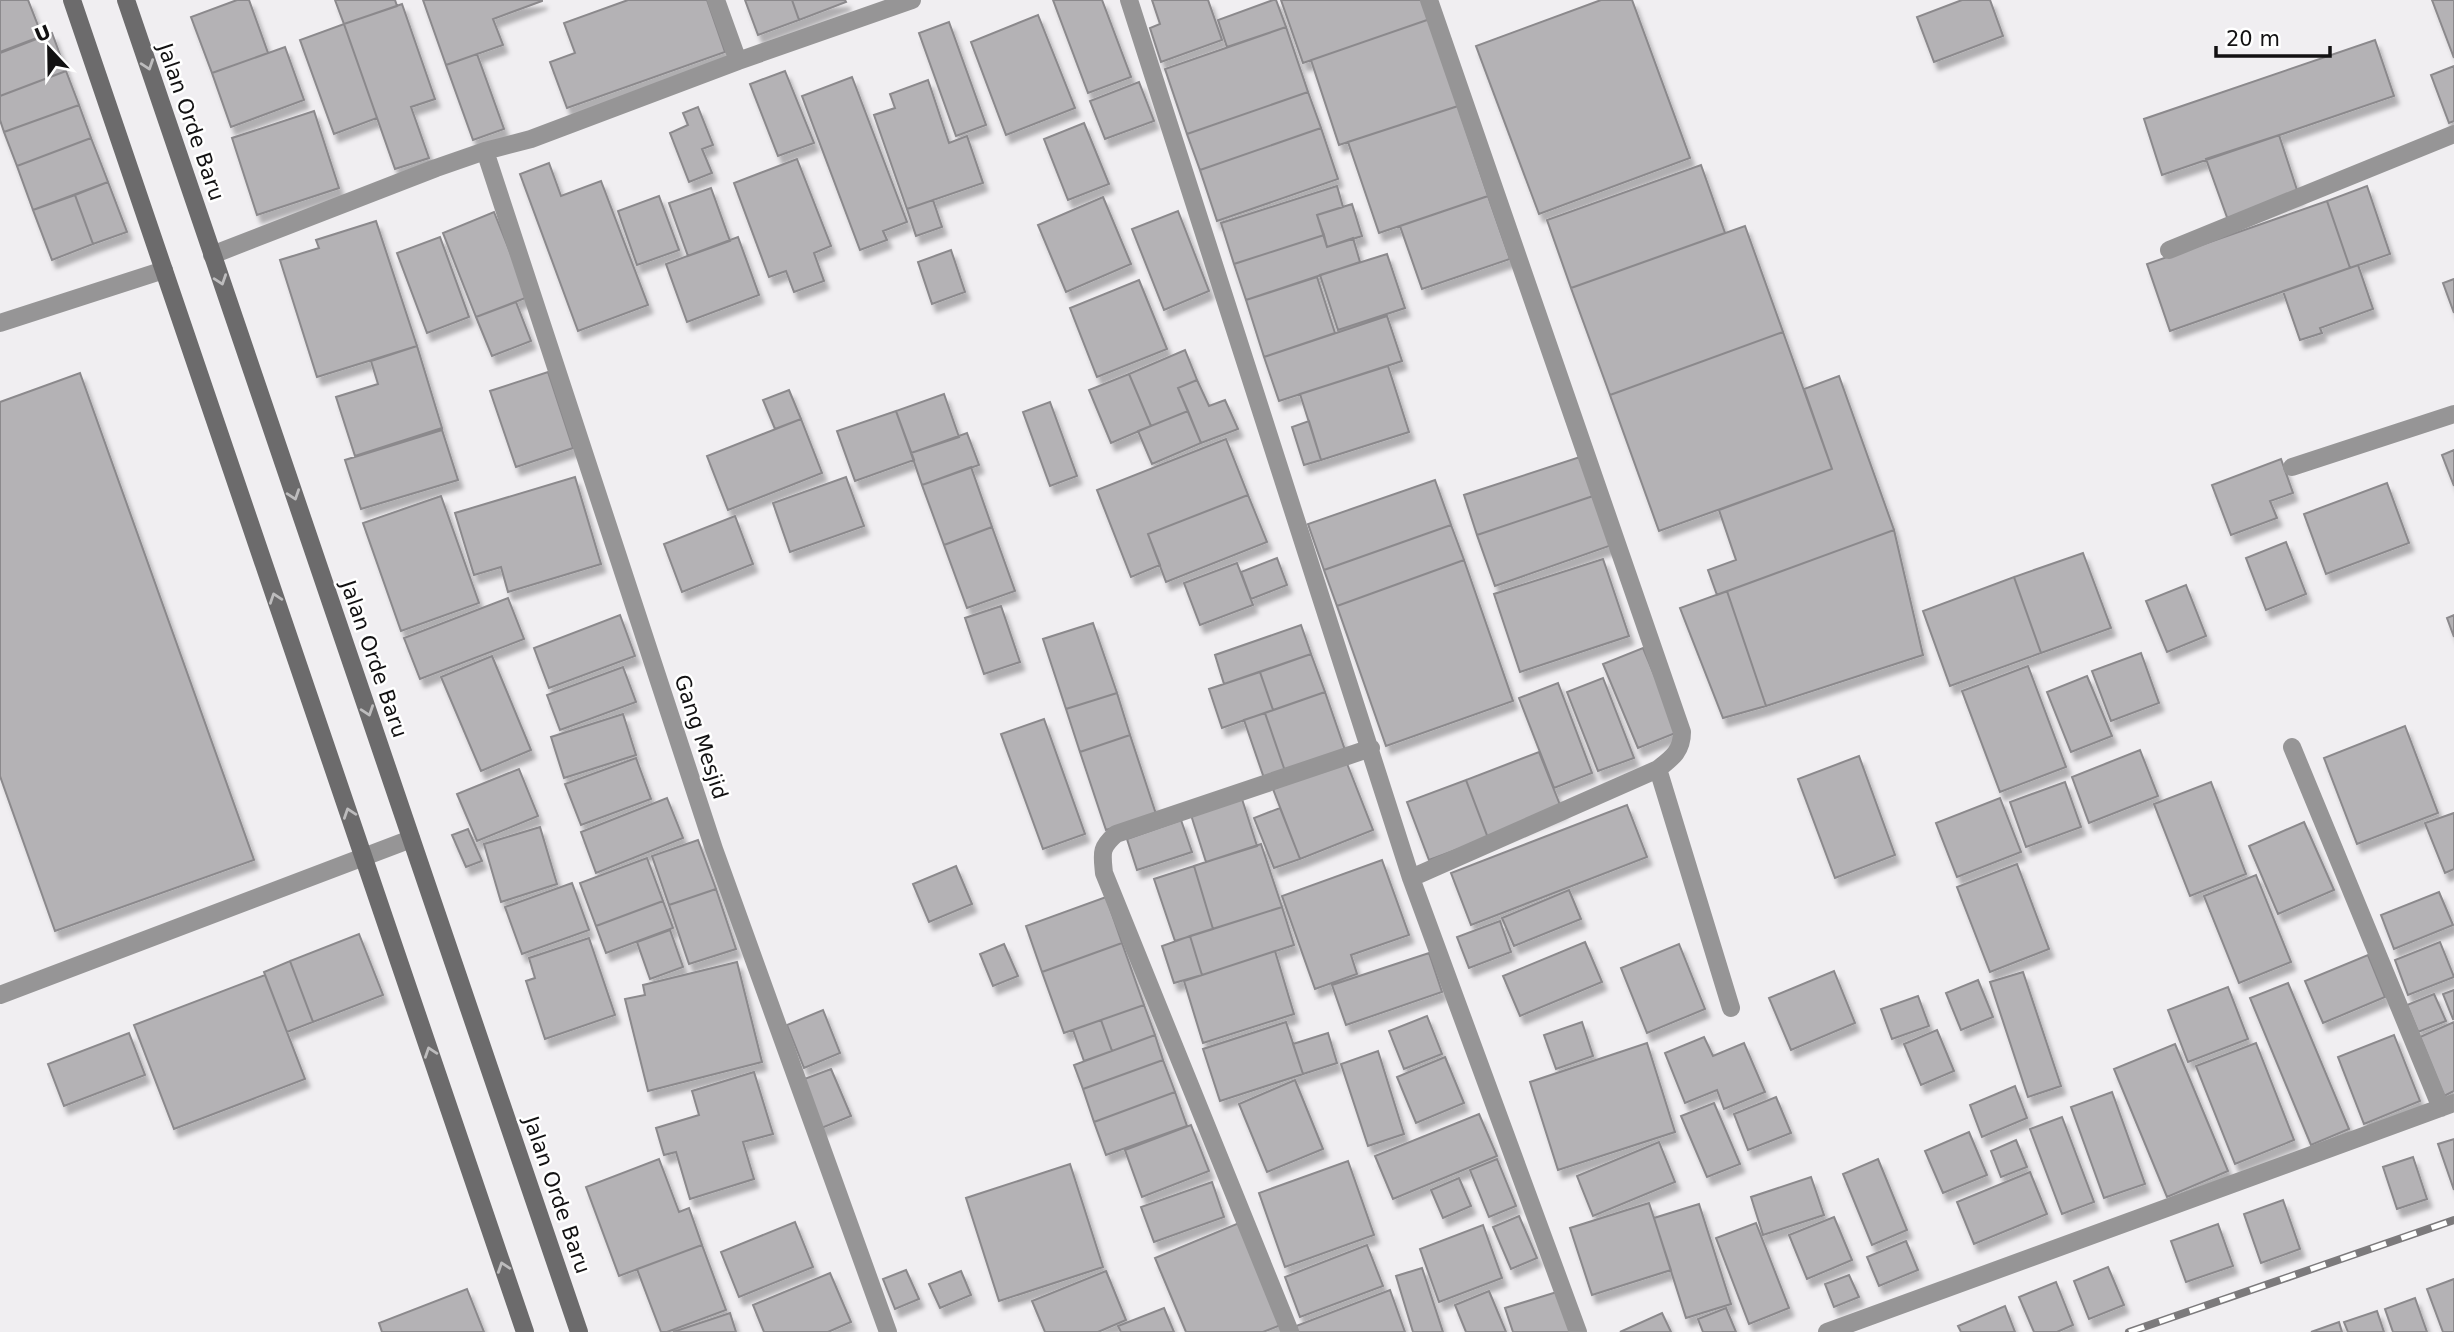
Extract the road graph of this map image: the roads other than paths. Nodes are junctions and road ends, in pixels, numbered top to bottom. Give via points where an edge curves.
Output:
1 (72, 0) edge
2 (126, 0) edge
3 (716, 0) edge
4 (912, 0) edge
5 (1129, 0) edge
6 (1429, 0) edge
7 (738, 61) junction
8 (2454, 134) edge
9 (485, 151) junction
10 (2169, 250) dead end
11 (212, 255) junction
12 (164, 270) junction
13 (0, 323) edge
14 (2454, 414) edge
15 (2292, 467) dead end
16 (2292, 747) dead end
17 (1371, 748) junction
18 (1658, 769) junction
19 (411, 839) junction
20 (363, 856) junction
21 (1411, 878) junction
22 (0, 995) edge
23 (1731, 1008) dead end
24 (2447, 1105) edge
25 (525, 1332) edge
26 (579, 1332) edge
27 (888, 1332) edge
28 (1290, 1332) edge
29 (1578, 1332) edge
30 (1827, 1332) edge

1 - 12 main road
2 -> 11 main road, Jalan Orde Baru
3 - 7 street
4 - 7 street
5 - 17 street
6 - 18 street via 1679,720 1682,746
7 - 9 street via 531,139
8 - 10 street
9 - 11 street
9 - 27 street, Gang Mesjid via 714,849
11 -> 19 main road, Jalan Orde Baru
12 - 13 street
20 -> 12 main road
14 - 15 street
16 - 24 street
17 - 21 street
17 - 28 street via 1116,834 1102,853 1104,873
18 - 21 street
18 - 23 street
19 - 20 street
19 - 26 main road, Jalan Orde Baru
20 - 22 street
25 -> 20 main road
21 - 29 street
24 - 30 street

